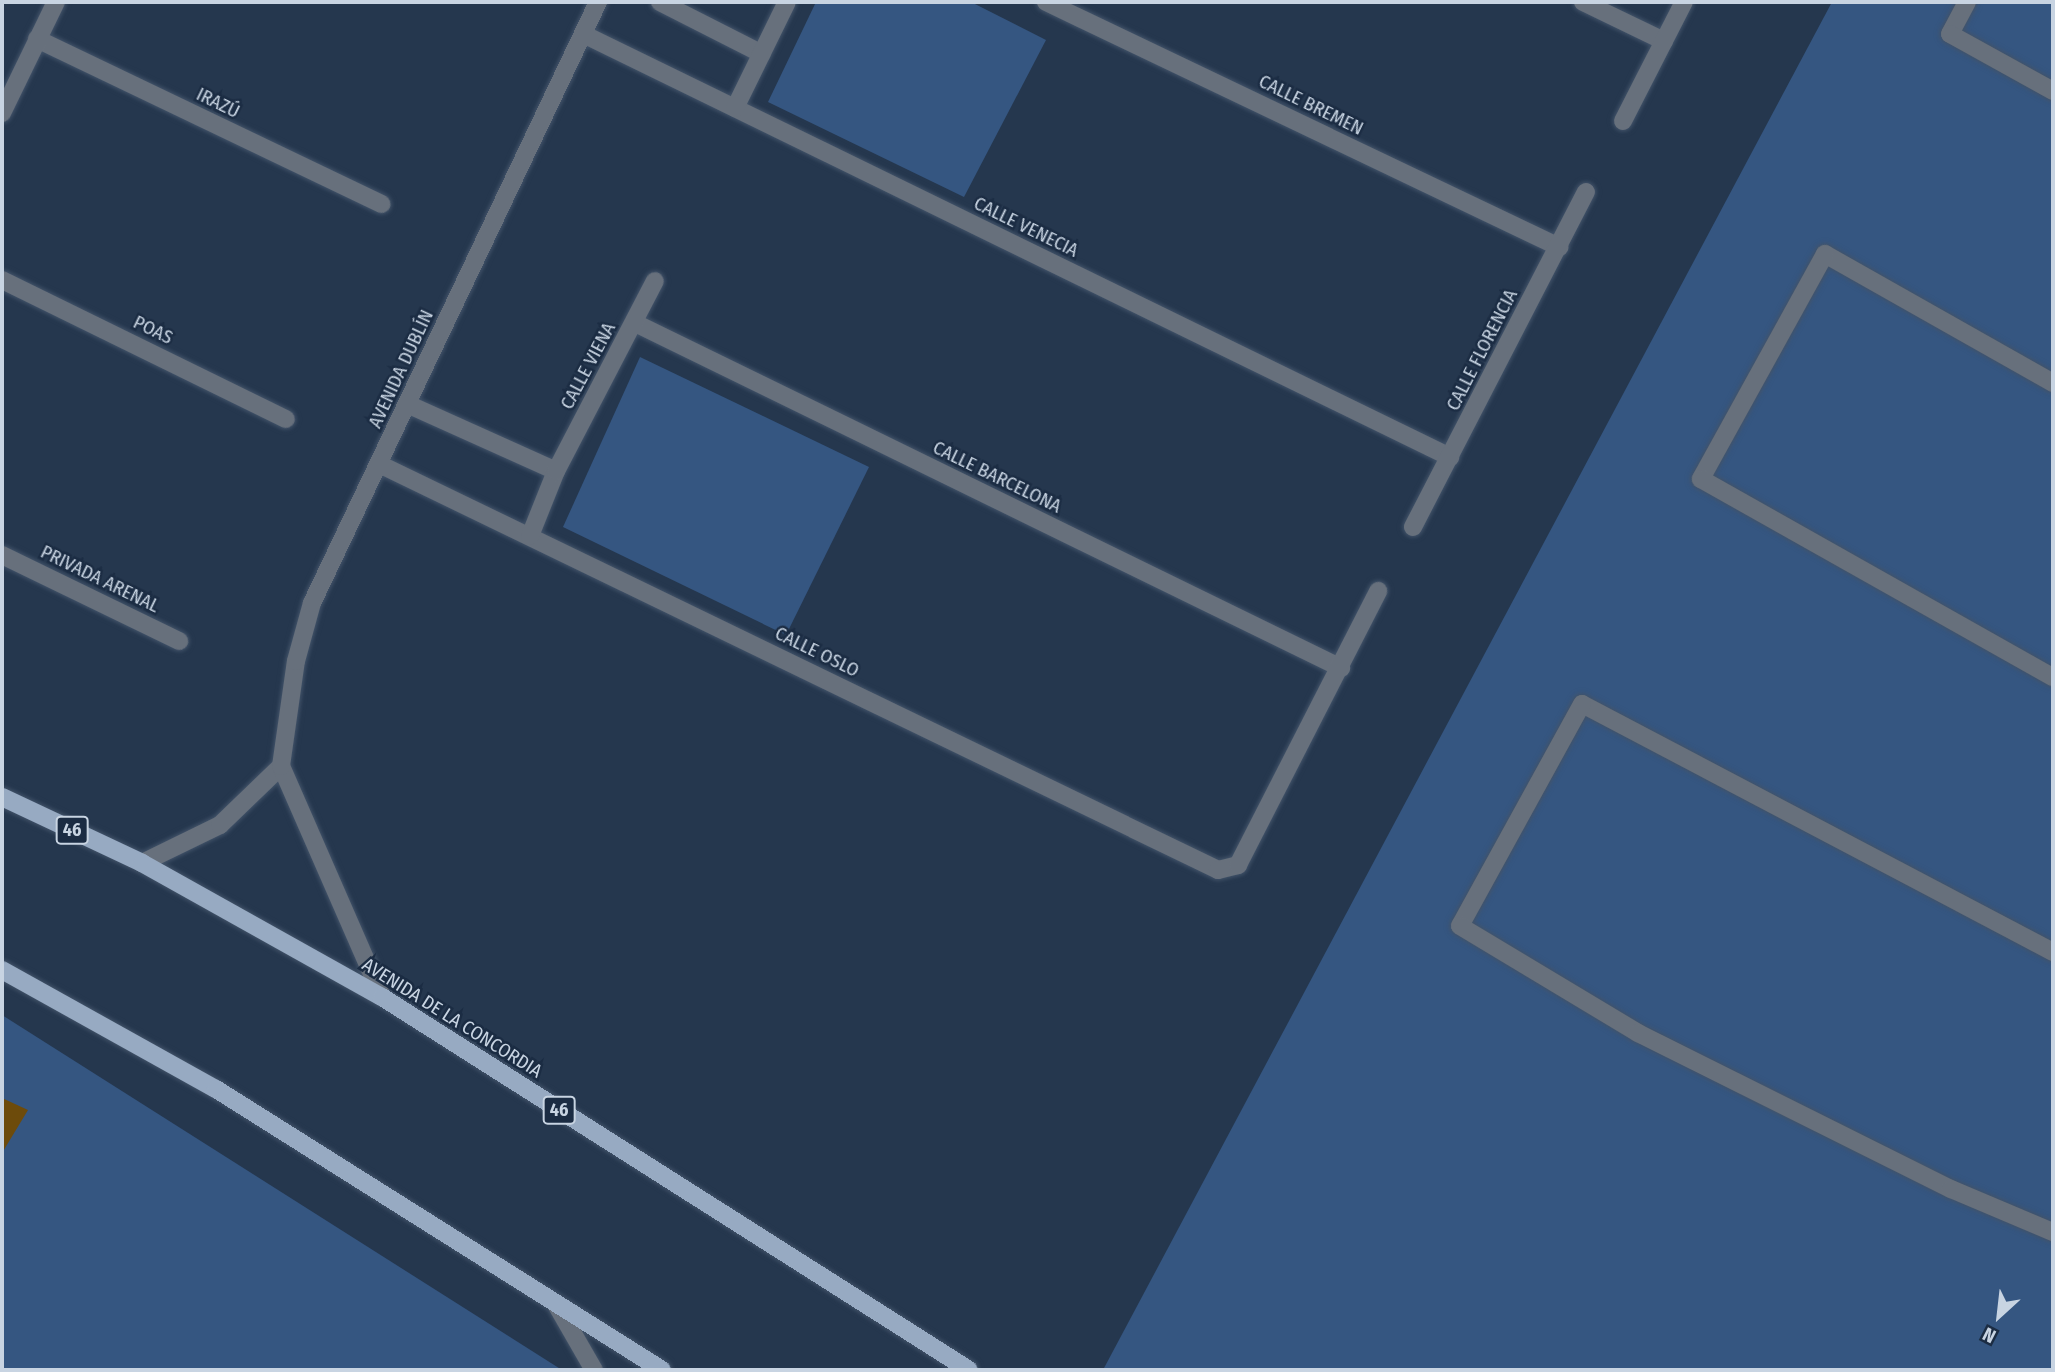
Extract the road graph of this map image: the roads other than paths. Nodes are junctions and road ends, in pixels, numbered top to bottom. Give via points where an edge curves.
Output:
1 (56, 2) edge
2 (598, 2) edge
3 (660, 2) edge
4 (787, 2) edge
5 (1046, 2) edge
6 (1583, 2) edge
7 (1684, 2) edge
8 (1967, 2) edge
9 (583, 34) junction
10 (37, 39) junction
11 (1664, 41) junction
12 (762, 54) junction
13 (2053, 91) edge
14 (735, 108) junction
15 (2, 113) edge
16 (1623, 121) dead end
17 (1586, 192) dead end
18 (381, 204) dead end
19 (1559, 247) junction
20 (2, 280) edge
21 (655, 281) dead end
22 (635, 323) junction
23 (2053, 383) edge
24 (407, 404) junction
25 (286, 419) dead end
26 (1450, 457) junction
27 (379, 464) junction
28 (556, 471) junction
29 (1413, 527) dead end
30 (530, 536) junction
31 (2, 555) edge
32 (1378, 591) dead end
33 (179, 642) dead end
34 (1341, 668) junction
35 (2053, 677) edge
36 (281, 766) junction
37 (2, 797) edge
38 (142, 863) junction
39 (2053, 952) edge
40 (2, 970) edge
41 (382, 997) junction
42 (2053, 1232) edge
43 (556, 1304) junction
44 (594, 1370) edge
45 (662, 1370) edge
46 (969, 1370) edge

1 - 10 street
2 - 9 street, AVENIDA DUBLÍN
3 - 12 street
4 - 12 street
5 - 19 street, CALLE BREMEN
6 - 11 street
7 - 11 street
8 - 13 street via 1950,34
9 - 14 street, CALLE VENECIA
9 - 24 street, AVENIDA DUBLÍN
10 - 15 street
10 - 18 street, IRAZÚ
11 - 16 street
12 - 14 street
14 - 26 street, CALLE VENECIA
17 - 19 street, CALLE FLORENCIA
19 - 26 street, CALLE FLORENCIA
20 - 25 street, POAS
21 - 22 street, CALLE VIENA
22 - 28 street, CALLE VIENA
22 - 34 street, CALLE BARCELONA
23 - 35 street via 1825,254 1701,479
24 - 27 street, AVENIDA DUBLÍN
24 - 28 street
26 - 29 street, CALLE FLORENCIA
27 - 30 street, CALLE OSLO
27 - 36 street, AVENIDA DUBLÍN via 312,603 296,661
28 - 30 street, CALLE VIENA
30 - 34 street, CALLE OSLO via 1219,870 1238,865
31 - 33 street, PRIVADA ARENAL
32 - 34 street
36 - 38 street via 220,825
36 - 41 street
37 - 38 main road, AVENIDA DE LA CONCORDIA / 46
38 - 41 main road, AVENIDA DE LA CONCORDIA / 46
39 - 42 street via 1969,913 1582,704 1460,926 1638,1033 1951,1189
40 - 43 main road via 216,1089
41 - 46 main road, AVENIDA DE LA CONCORDIA / 46
43 - 44 street
43 - 45 main road

